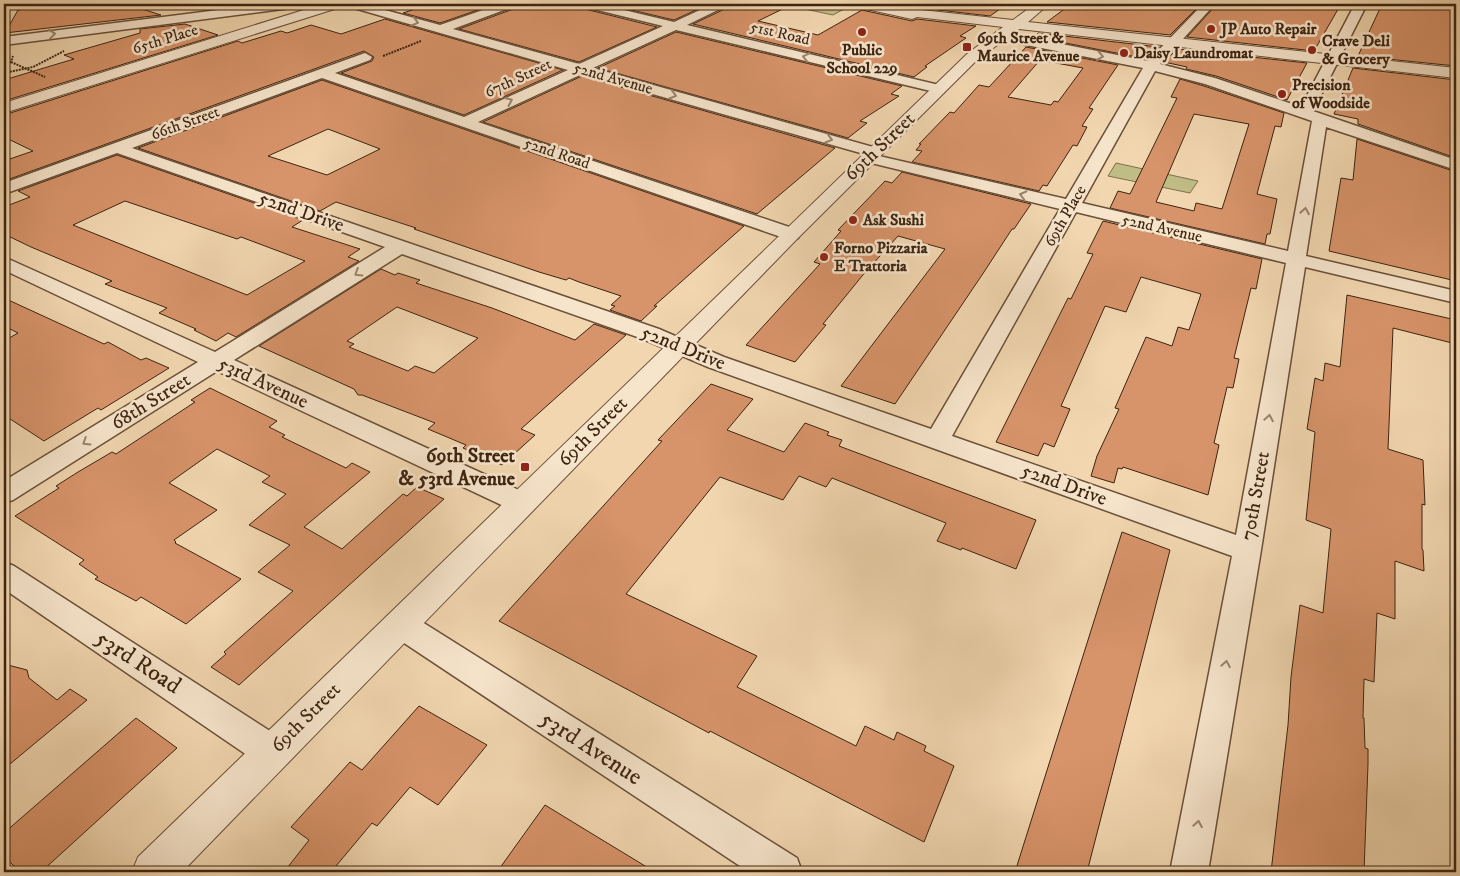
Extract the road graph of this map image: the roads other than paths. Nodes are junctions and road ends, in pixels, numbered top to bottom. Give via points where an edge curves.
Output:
1 (291, 4) edge
2 (336, 4) edge
3 (351, 4) edge
4 (511, 4) edge
5 (584, 4) edge
6 (722, 4) edge
7 (862, 4) edge
8 (1043, 4) edge
9 (1209, 4) edge
10 (1361, 4) edge
11 (274, 6) junction
12 (886, 7) edge
13 (288, 19) junction
14 (1017, 24) junction
15 (675, 25) junction
16 (441, 29) junction
17 (1001, 36) junction
18 (4, 40) edge
19 (1173, 42) junction
20 (365, 57) dead end
21 (1333, 59) junction
22 (1151, 66) junction
23 (580, 69) junction
24 (322, 73) junction
25 (1456, 73) edge
26 (939, 89) junction
27 (4, 108) edge
28 (1313, 116) junction
29 (464, 122) junction
30 (118, 148) junction
31 (871, 155) junction
32 (1456, 165) edge
33 (4, 189) edge
34 (1070, 206) junction
35 (791, 234) junction
36 (399, 247) junction
37 (1297, 259) junction
38 (4, 262) edge
39 (1456, 297) edge
40 (679, 347) junction
41 (216, 361) junction
42 (937, 440) junction
43 (4, 493) edge
44 (522, 503) junction
45 (1247, 550) junction
46 (4, 574) edge
47 (400, 624) junction
48 (272, 752) junction
49 (153, 872) edge
50 (783, 872) edge
51 (1189, 872) edge

1 - 11 street
2 - 13 street, 65th Place
3 -> 16 street, 52nd Avenue
4 - 16 street
5 - 15 street, 51st Road
6 - 15 street, 67th Street
7 - 12 street
8 - 14 street, 69th Street
9 - 19 street, 69th Place
10 - 21 street, 70th Street
11 - 13 street via 286,10
18 -> 11 street
12 - 14 street
12 - 17 street
13 - 27 street, 65th Place
14 - 17 street, 69th Street
14 - 19 street
15 - 23 street, 67th Street
26 -> 15 street, 51st Road
16 - 23 street, 52nd Avenue
17 -> 22 street
17 - 26 street, 69th Street via 972,57
19 - 21 street
19 - 22 street, 69th Place
20 - 24 street, 66th Street
21 - 25 street
21 - 28 street, 70th Street
22 - 28 street via 1232,87
22 - 34 street, 69th Place
29 -> 23 street, 67th Street
23 -> 31 street, 52nd Avenue
24 - 29 street, 52nd Road
24 - 30 street, 66th Street
26 - 31 street, 69th Street
28 - 32 street
37 -> 28 street, 70th Street
29 - 35 street, 52nd Road
30 - 33 street, 66th Street
30 - 36 street, 52nd Drive
34 -> 31 street, 52nd Avenue
31 - 35 street, 69th Street
34 - 37 street, 52nd Avenue
34 - 42 street, 69th Place
35 - 40 street, 69th Street
36 - 40 street, 52nd Drive via 651,334
36 -> 41 street, 68th Street
37 - 39 street, 52nd Avenue
45 -> 37 street, 70th Street
38 - 41 street, 53rd Avenue
40 - 42 street, 52nd Drive
40 - 44 street, 69th Street
41 -> 43 street, 68th Street
41 - 44 street, 53rd Avenue
42 - 45 street, 52nd Drive
44 - 47 street, 69th Street
51 -> 45 street, 70th Street
46 - 48 street, 53rd Road
47 - 48 street, 69th Street
47 - 50 street, 53rd Avenue
48 - 49 street, 69th Street

